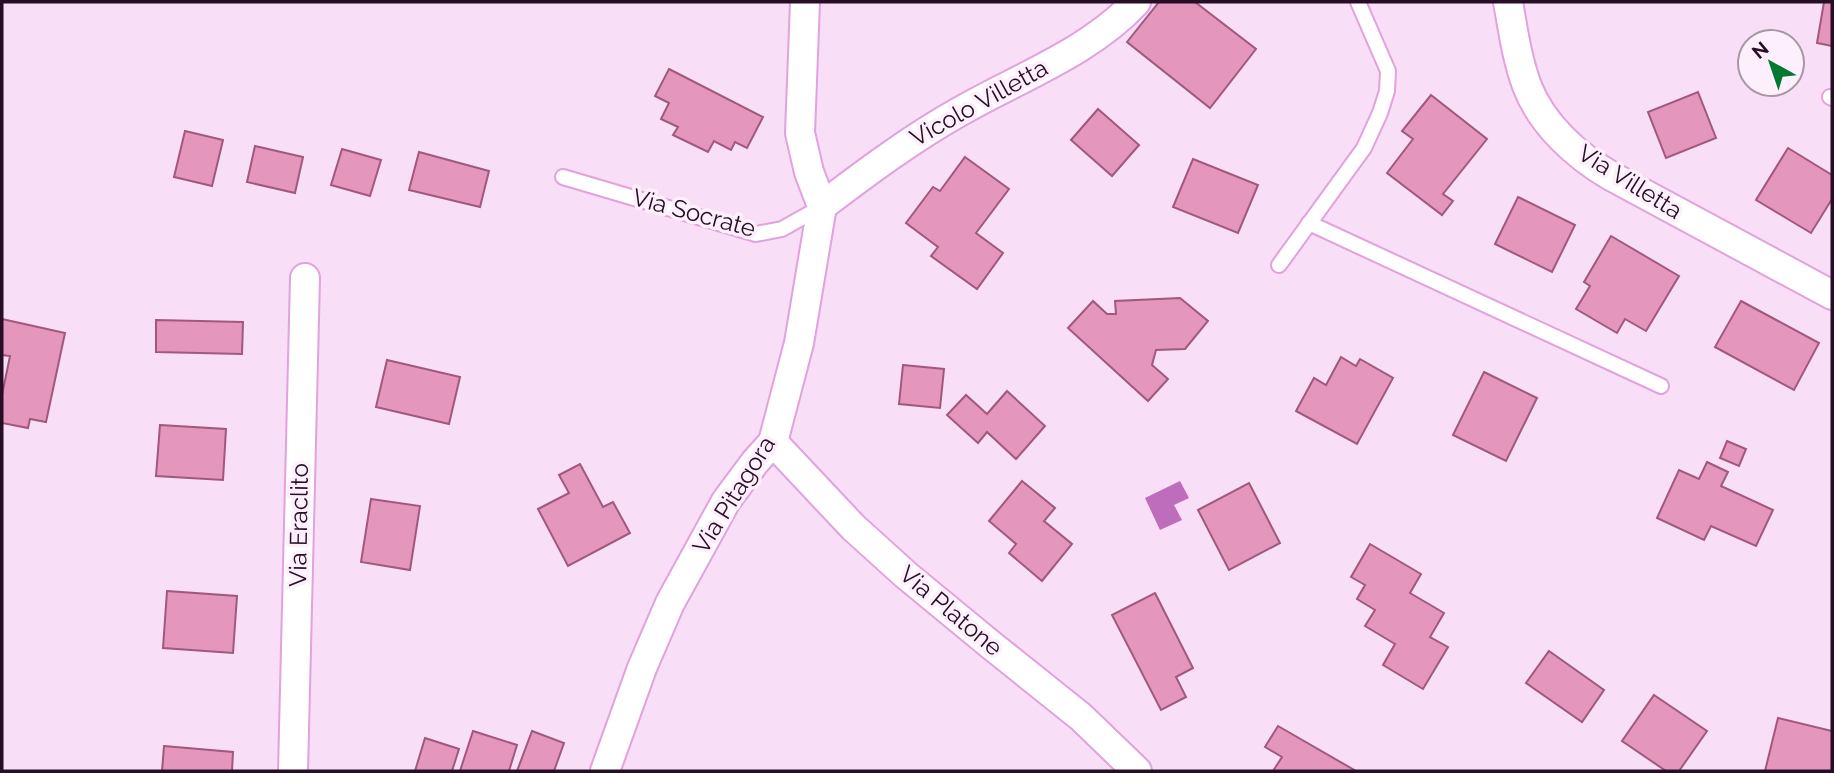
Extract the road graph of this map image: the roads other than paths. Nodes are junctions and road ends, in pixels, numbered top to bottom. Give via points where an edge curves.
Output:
1 (805, 2) edge
2 (1136, 2) edge
3 (1358, 2) edge
4 (1508, 2) edge
5 (563, 177) dead end
6 (822, 206) junction
7 (1309, 223) junction
8 (1279, 265) dead end
9 (305, 278) dead end
10 (1832, 295) edge
11 (1661, 386) dead end
12 (773, 442) junction
13 (293, 771) edge
14 (605, 771) edge
15 (1137, 771) edge

1 - 6 street via 800,133 808,172
2 - 6 street, Vicolo Villetta via 1088,42 911,141
3 - 7 lane via 1388,71 1387,90 1364,148
4 - 10 street, Via Villetta via 1527,86 1553,128 1581,156
5 - 6 lane, Via Socrate via 756,234 782,229
6 - 12 street, Via Pitagora via 799,344
7 - 8 lane
7 - 11 lane
9 - 13 street, Via Eraclito
12 - 14 street, Via Pitagora via 726,502 670,603
12 - 15 street, Via Platone via 853,527 906,575 1081,717

